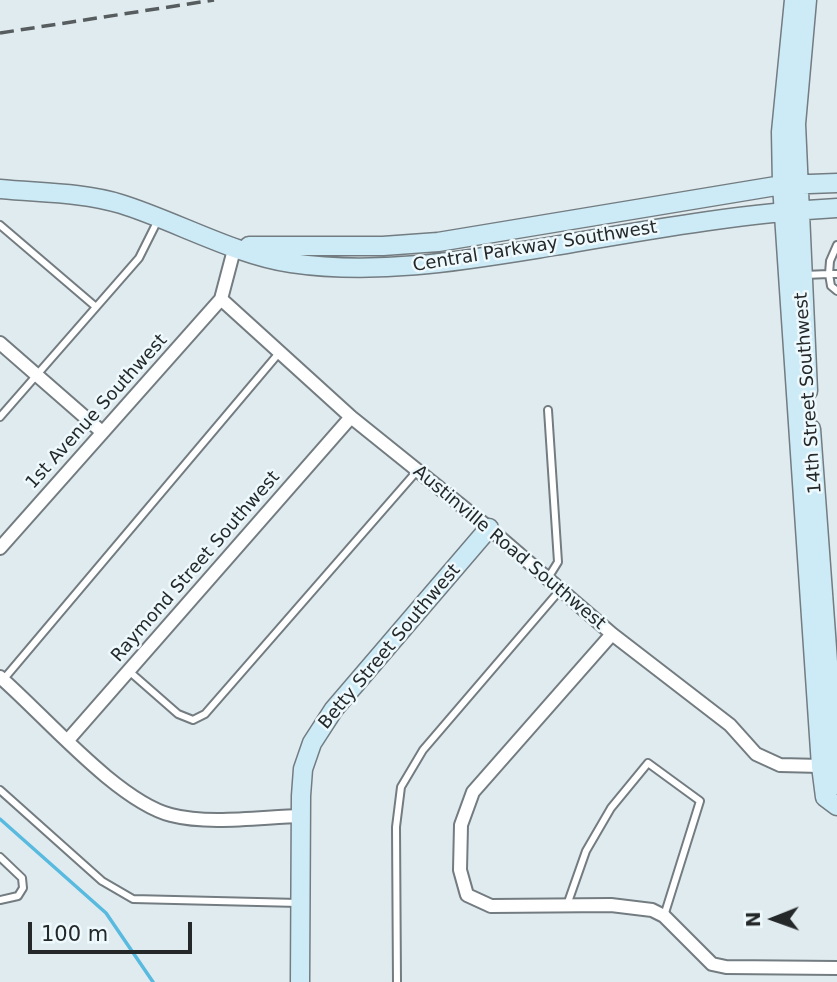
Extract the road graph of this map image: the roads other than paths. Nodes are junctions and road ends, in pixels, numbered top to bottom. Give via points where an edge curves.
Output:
1 (794, 0) edge
2 (807, 0) edge
3 (837, 183) edge
4 (790, 185) junction
5 (0, 189) edge
6 (837, 208) edge
7 (791, 211) junction
8 (159, 218) junction
9 (0, 225) edge
10 (837, 245) edge
11 (235, 246) junction
12 (834, 261) edge
13 (833, 274) edge
14 (795, 275) junction
15 (837, 291) edge
16 (221, 299) junction
17 (96, 307) junction
18 (0, 343) edge
19 (279, 354) junction
20 (37, 374) junction
21 (548, 410) dead end
22 (0, 417) edge
23 (351, 417) junction
24 (102, 432) junction
25 (417, 471) junction
26 (489, 528) junction
27 (0, 548) edge
28 (548, 578) junction
29 (561, 589) junction
30 (612, 634) junction
31 (130, 671) junction
32 (2, 679) edge
33 (68, 740) junction
34 (821, 766) junction
35 (837, 785) edge
36 (0, 790) edge
37 (837, 805) edge
38 (301, 816) junction
39 (0, 857) edge
40 (0, 900) edge
41 (299, 903) junction
42 (567, 905) junction
43 (664, 916) junction
44 (837, 968) edge
45 (300, 982) edge
46 (397, 982) edge

1 - 4 street, 14th Street Southwest via 783,108
2 - 4 street, 14th Street Southwest
3 - 4 street, Central Parkway Southwest
4 - 7 street, 14th Street Southwest
4 - 11 street, Central Parkway Southwest via 438,242
5 - 8 street, Central Parkway Southwest via 80,196
6 - 7 street, Central Parkway Southwest
7 - 11 street, Central Parkway Southwest via 419,266 289,263
7 - 14 street, 14th Street Southwest
8 - 11 street, Central Parkway Southwest
8 - 17 lane via 139,258
9 - 17 lane
10 - 12 lane
11 - 16 street
12 - 13 lane
13 - 14 lane
13 - 15 lane via 831,286
14 - 34 street, 14th Street Southwest
14 - 35 street, 14th Street Southwest
16 - 19 street, Austinville Road Southwest
16 - 24 street, 1st Avenue Southwest
17 - 20 lane
18 - 20 street
19 - 23 street, Austinville Road Southwest
19 - 32 lane
20 - 22 lane
20 - 24 street
21 - 28 lane via 558,562
23 - 25 street, Austinville Road Southwest
23 - 31 street, Raymond Street Southwest
24 - 27 street, 1st Avenue Southwest
25 - 26 street, Austinville Road Southwest
25 - 31 lane via 205,714 193,720 178,714
26 - 28 street, Austinville Road Southwest
26 - 38 street, Betty Street Southwest via 334,709 312,743 303,769
28 - 29 street, Austinville Road Southwest
29 - 30 street, Austinville Road Southwest
29 - 46 lane via 423,750 401,787 396,827
30 - 34 street, Austinville Road Southwest via 730,725 756,754 780,765
30 - 42 street via 473,792 461,825 460,870 467,895 491,906
31 - 33 street, Raymond Street Southwest
32 - 33 street
33 - 38 street via 133,796 168,814
34 - 37 street via 825,797
36 - 41 lane via 102,881 133,899
38 - 41 street, Betty Street Southwest
39 - 40 lane via 22,878 23,888 18,896
41 - 45 street, Betty Street Southwest
42 - 43 street via 611,905
42 - 43 lane via 586,851 611,808 648,763 700,802
43 - 44 street via 712,964

